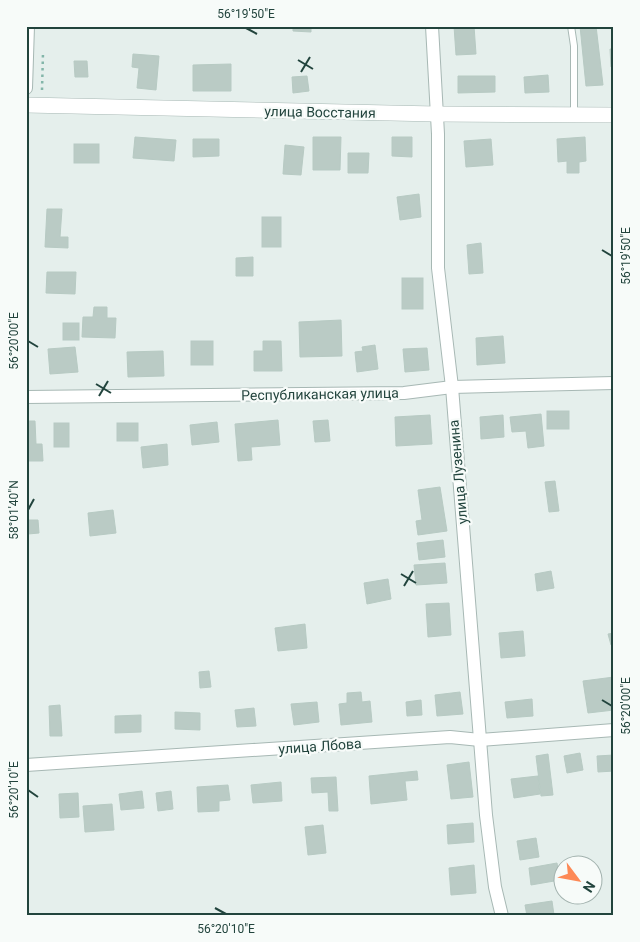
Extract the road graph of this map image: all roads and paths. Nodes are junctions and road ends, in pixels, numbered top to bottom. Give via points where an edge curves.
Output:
1 (28, 26) edge
2 (432, 26) edge
3 (571, 26) edge
4 (43, 46) dead end
5 (26, 88) edge
6 (42, 95) dead end
7 (26, 105) edge
8 (436, 114) junction
9 (574, 115) junction
10 (614, 115) edge
11 (614, 383) edge
12 (452, 387) junction
13 (26, 397) edge
14 (614, 730) edge
15 (480, 740) junction
16 (26, 765) edge
17 (502, 916) edge

1 - 5 street
2 - 8 street, улица Лузенина
3 - 9 lane
4 - 6 path
7 - 8 street, улица Восстания
8 - 9 street, улица Восстания
8 - 12 street, улица Лузенина via 438,268
9 - 10 street, улица Восстания
11 - 12 street, Республиканская улица
12 - 13 street, Республиканская улица via 404,393
12 - 15 street, улица Лузенина
14 - 15 street, улица Лбова
15 - 16 street, улица Лбова via 450,737
15 - 17 street, улица Лузенина via 486,815

